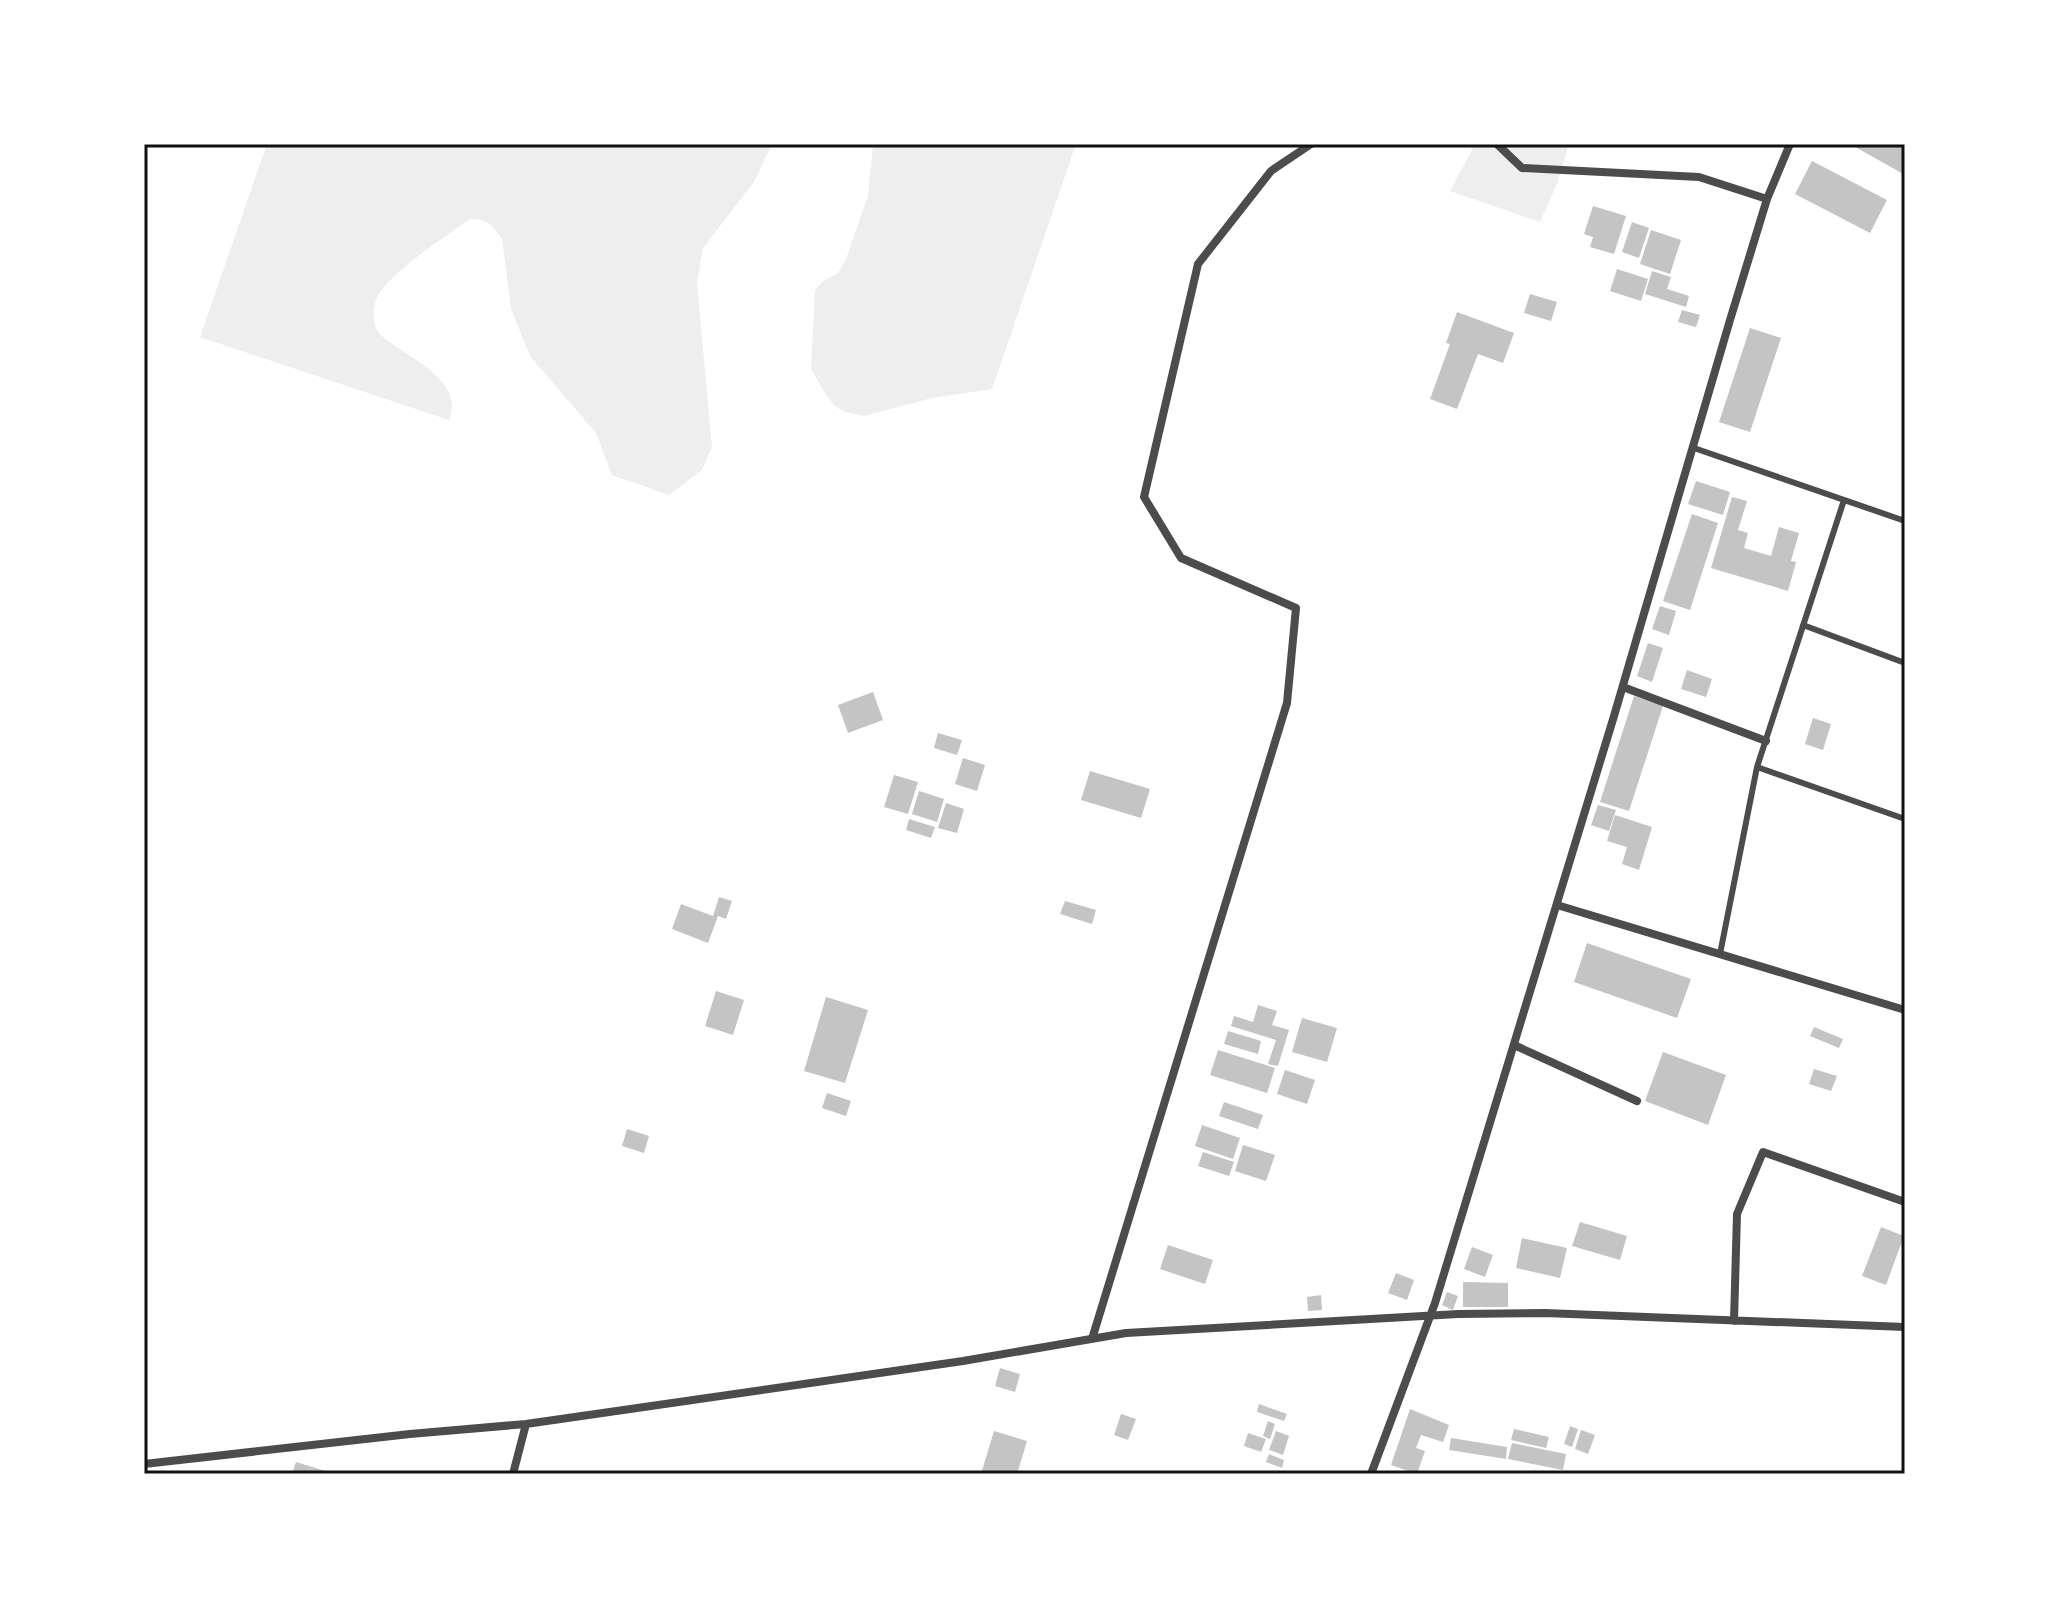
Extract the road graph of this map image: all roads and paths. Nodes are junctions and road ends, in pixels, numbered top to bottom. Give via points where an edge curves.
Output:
1 (1311, 144) edge
2 (1497, 144) edge
3 (1790, 144) edge
4 (1767, 199) junction
5 (1694, 448) junction
6 (1844, 500) junction
7 (1905, 521) edge
8 (1803, 625) junction
9 (1905, 663) edge
10 (1623, 687) junction
11 (1766, 741) junction
12 (1757, 767) junction
13 (1905, 819) edge
14 (1557, 905) junction
15 (1720, 954) junction
16 (1905, 1010) edge
17 (1514, 1045) junction
18 (1637, 1101) dead end
19 (1905, 1202) edge
20 (1430, 1316) junction
21 (1734, 1321) junction
22 (1905, 1327) edge
23 (1092, 1339) junction
24 (526, 1424) junction
25 (144, 1464) edge
26 (513, 1474) edge
27 (1371, 1474) edge

1 - 23 street via 1271,171 1198,264 1144,497 1181,558 1296,608 1287,703
2 - 4 street via 1522,168 1699,177
3 - 4 street
4 - 5 street
5 - 6 lane
5 - 10 street
6 - 7 lane
6 - 8 lane
8 - 9 lane
8 - 11 lane
10 - 11 street
10 - 14 street
11 - 12 lane
12 - 13 lane
12 - 15 lane
14 - 15 street
14 - 17 street
15 - 16 street
17 - 18 street
17 - 20 street
19 - 21 street via 1763,1152 1737,1214
20 - 21 street via 1545,1313
20 - 23 street
20 - 27 street
21 - 22 street
23 - 24 street
24 - 25 street
24 - 26 street

